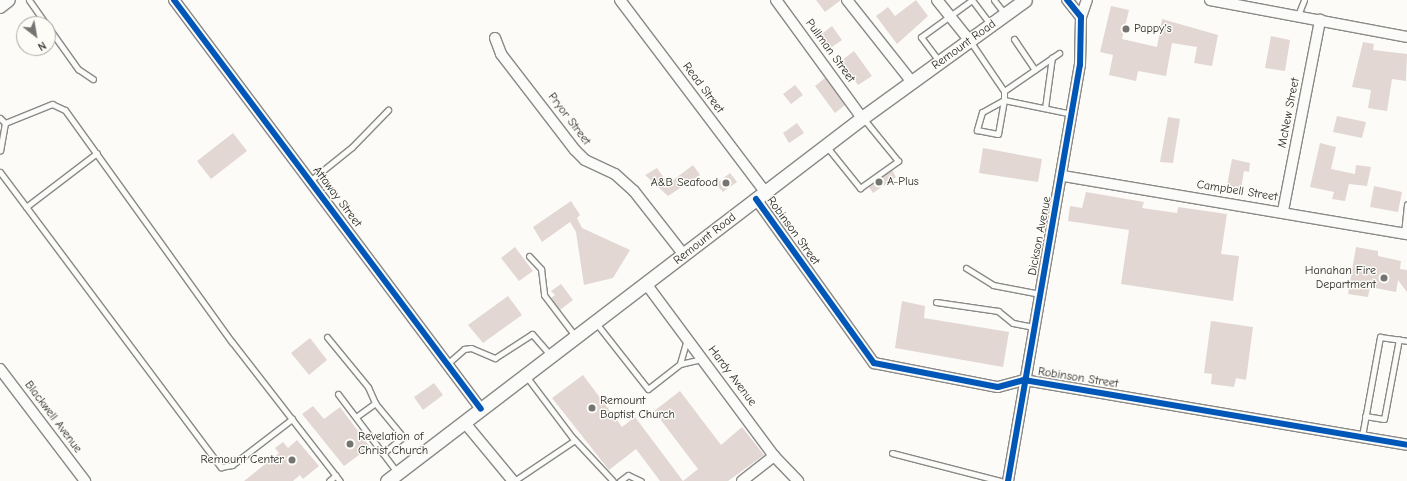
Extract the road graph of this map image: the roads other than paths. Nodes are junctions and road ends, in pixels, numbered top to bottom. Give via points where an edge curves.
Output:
1 (9, 0) edge
2 (29, 0) edge
3 (174, 0) edge
4 (620, 0) edge
5 (776, 0) edge
6 (847, 0) edge
7 (938, 0) edge
8 (972, 0) edge
9 (994, 0) edge
10 (1025, 0) edge
11 (1067, 0) edge
12 (1087, 0) edge
13 (1210, 0) edge
14 (1259, 0) edge
15 (1304, 0) edge
16 (0, 7) edge
17 (1266, 9) junction
18 (1006, 15) junction
19 (1298, 15) junction
20 (40, 16) edge
21 (950, 16) junction
22 (1081, 17) junction
23 (1320, 20) junction
24 (991, 26) junction
25 (1407, 37) edge
26 (56, 38) edge
27 (494, 38) dead end
28 (1014, 39) dead end
29 (970, 41) junction
30 (1059, 53) dead end
31 (1052, 58) junction
32 (940, 63) junction
33 (1035, 70) junction
34 (93, 79) dead end
35 (912, 82) junction
36 (1004, 91) junction
37 (1004, 100) junction
38 (1045, 108) junction
39 (388, 110) dead end
40 (1072, 114) junction
41 (0, 118) edge
42 (862, 118) junction
43 (5, 123) junction
44 (826, 146) junction
45 (0, 151) edge
46 (97, 153) junction
47 (0, 172) edge
48 (1063, 176) junction
49 (311, 180) junction
50 (761, 195) junction
51 (1407, 204) edge
52 (26, 208) junction
53 (1283, 211) junction
54 (1405, 233) edge
55 (684, 255) junction
56 (529, 256) dead end
57 (966, 268) dead end
58 (647, 284) junction
59 (1040, 294) junction
60 (936, 302) dead end
61 (596, 323) junction
62 (1034, 326) junction
63 (327, 338) dead end
64 (576, 338) junction
65 (687, 338) junction
66 (1399, 340) junction
67 (1407, 341) edge
68 (552, 356) junction
69 (703, 359) junction
70 (447, 364) junction
71 (680, 364) junction
72 (0, 369) edge
73 (525, 375) junction
74 (1024, 380) junction
75 (338, 394) dead end
76 (375, 403) junction
77 (481, 409) junction
78 (1365, 416) junction
79 (356, 417) junction
80 (292, 419) junction
81 (465, 423) junction
82 (1362, 436) junction
83 (575, 440) junction
84 (1407, 445) edge
85 (383, 453) junction
86 (892, 453) dead end
87 (774, 456) junction
88 (398, 472) junction
89 (336, 475) junction
90 (85, 481) edge
91 (329, 481) edge
92 (340, 481) edge
93 (387, 481) edge
94 (514, 481) edge
95 (613, 481) edge
96 (620, 481) edge
97 (641, 481) edge
98 (742, 481) edge
99 (798, 481) edge
100 (1000, 481) edge
101 (1008, 481) edge

1 - 16 street
2 - 20 lane
3 - 49 street, Attaway Street
4 - 50 street, Read Street
5 - 42 street, Pullman Street
6 - 35 street
7 - 21 street
8 - 21 lane
8 - 24 lane
9 - 18 lane
10 - 18 main road, Remount Road
11 - 22 street
12 - 22 street, Dickson Avenue
13 - 17 street
14 - 17 street
15 - 19 lane
17 - 19 street
18 - 24 main road, Remount Road
19 - 23 street
21 - 29 street
21 - 32 lane via 921,37
22 - 40 street, Dickson Avenue via 1080,65
23 - 25 street
23 - 53 street, McNew Street
24 - 29 main road, Remount Road
26 - 34 lane via 78,69
27 - 55 street, Pryor Street via 501,54 575,150 585,160 615,174 634,191
28 - 33 lane
29 - 32 main road, Remount Road
29 - 36 lane
30 - 31 lane
31 - 33 lane
31 - 38 lane
32 - 35 main road, Remount Road
33 - 36 lane
35 - 42 main road, Remount Road
36 - 37 lane
37 - 37 lane via 982,112 978,130 998,134
37 - 38 lane
38 - 40 lane
39 - 49 lane via 352,147
40 - 48 street, Dickson Avenue
41 - 43 lane
42 - 44 main road, Remount Road
42 - 44 lane via 898,161 860,188
43 - 45 lane
43 - 46 lane via 52,104 65,110
44 - 50 main road, Remount Road
46 - 52 lane
46 - 80 lane
47 - 52 lane
48 - 53 street, Campbell Street
48 - 59 street, Dickson Avenue
49 - 70 street, Attaway Street
50 - 55 main road, Remount Road
50 - 74 street, Robinson Street via 874,363 998,387
51 - 54 lane
52 - 80 lane via 221,467 232,465
53 - 54 street, Campbell Street
55 - 58 main road, Remount Road
56 - 64 lane via 541,269 544,295
57 - 59 lane via 993,285
58 - 61 main road, Remount Road
58 - 65 street, Hardy Avenue
59 - 62 street, Dickson Avenue
60 - 62 lane via 998,311 1013,322
61 - 64 main road, Remount Road
61 - 71 lane via 648,389
62 - 74 street, Dickson Avenue
63 - 76 lane via 368,387
64 - 68 main road, Remount Road
65 - 69 street, Hardy Avenue
65 - 71 lane
66 - 67 lane
66 - 78 lane via 1380,337
66 - 78 lane via 1384,419
68 - 70 lane via 532,334 495,358 472,348 464,349
68 - 73 main road, Remount Road
69 - 71 lane
69 - 87 street, Hardy Avenue
70 - 77 street, Attaway Street
72 - 90 street, Blackwell Avenue
73 - 77 main road, Remount Road
73 - 83 lane
74 - 82 street, Robinson Street
74 - 101 street, Dickson Avenue
75 - 79 lane
76 - 79 lane
76 - 85 lane via 403,437
77 - 81 main road, Remount Road
78 - 82 lane
79 - 85 lane
80 - 89 lane
81 - 88 main road, Remount Road
81 - 94 street
82 - 84 street, Robinson Street
83 - 94 lane
83 - 95 lane
85 - 88 lane
86 - 100 lane
87 - 98 street
87 - 99 street, Hardy Avenue
88 - 93 main road, Remount Road
89 - 91 lane
89 - 92 lane
96 - 97 lane via 628,475

